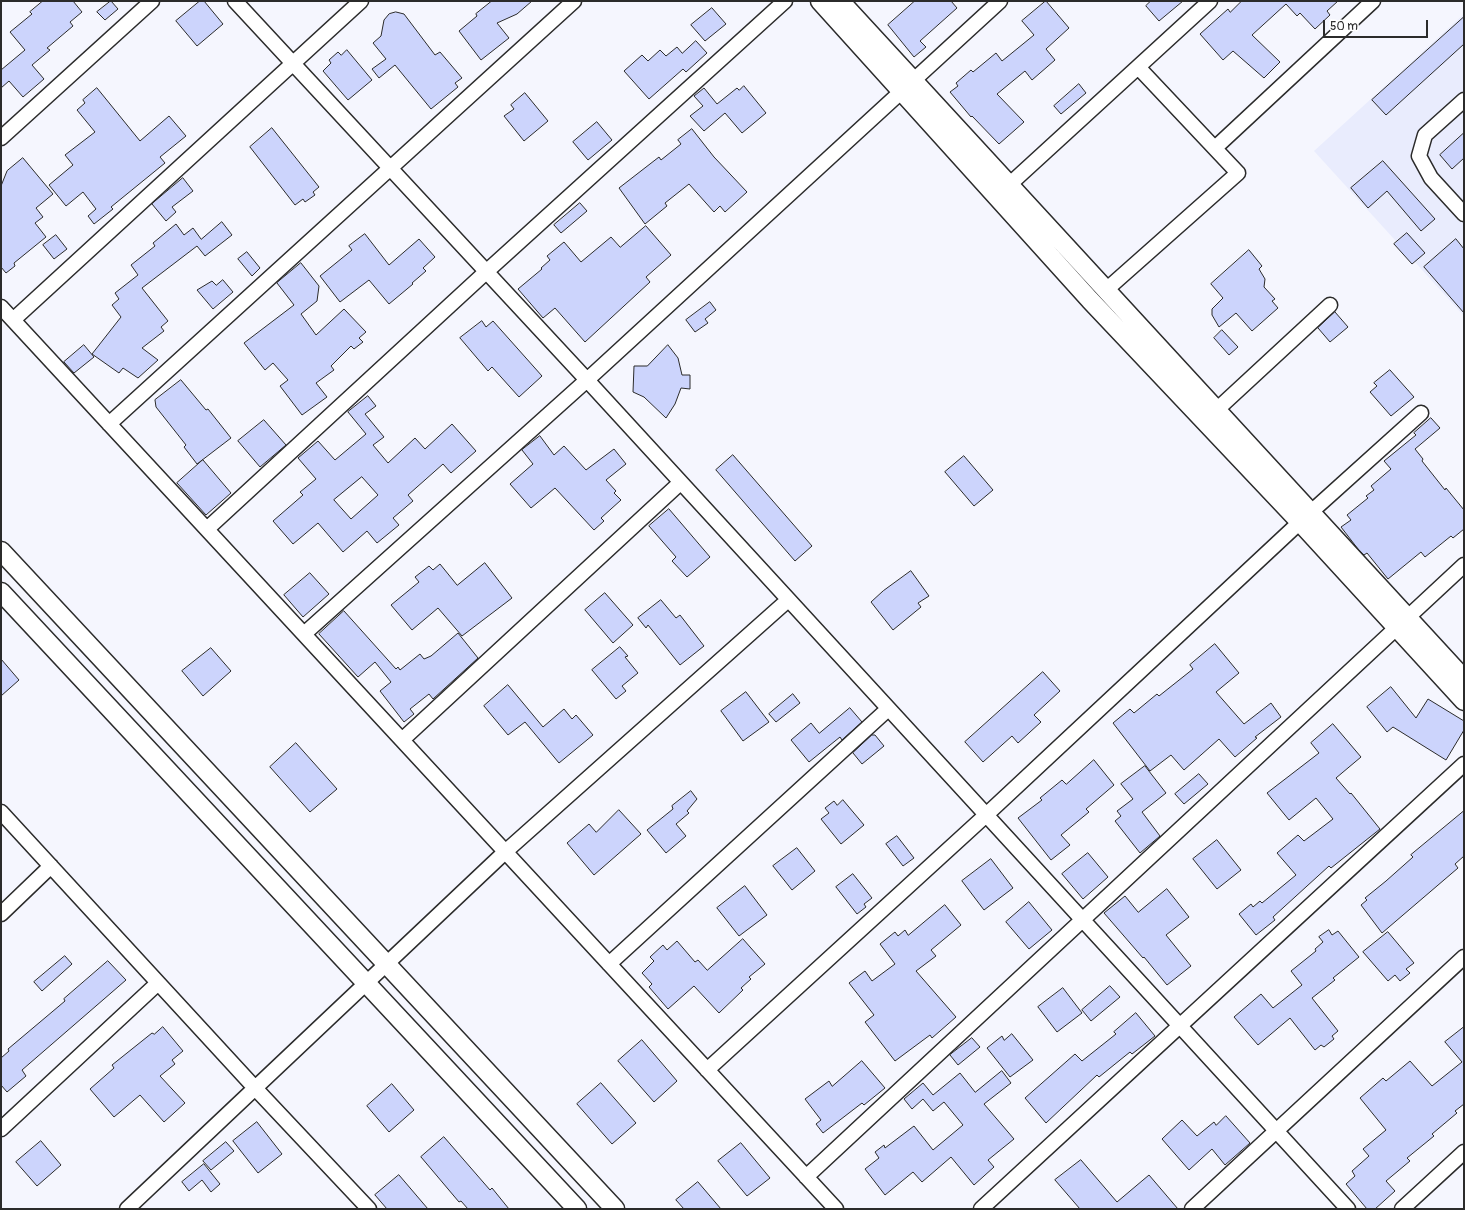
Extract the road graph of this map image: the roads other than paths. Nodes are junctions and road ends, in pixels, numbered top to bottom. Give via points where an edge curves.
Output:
1 (152, 1) edge
2 (235, 1) edge
3 (362, 1) edge
4 (574, 1) edge
5 (785, 1) edge
6 (820, 1) edge
7 (840, 1) edge
8 (1000, 1) edge
9 (1210, 1) edge
10 (1373, 1) edge
11 (293, 64) junction
12 (1138, 67) junction
13 (908, 86) junction
14 (1464, 100) edge
15 (1, 138) edge
16 (1215, 148) junction
17 (390, 168) junction
18 (1009, 185) junction
19 (1464, 214) edge
20 (486, 272) junction
21 (1106, 290) junction
22 (1330, 305) dead end
23 (1, 307) edge
24 (13, 320) junction
25 (587, 380) junction
26 (1421, 413) dead end
27 (1210, 415) junction
28 (109, 424) junction
29 (680, 483) junction
30 (1305, 517) junction
31 (206, 529) junction
32 (1, 551) edge
33 (1464, 565) edge
34 (1, 592) edge
35 (788, 600) junction
36 (1403, 623) junction
37 (304, 634) junction
38 (1464, 679) edge
39 (1464, 701) edge
40 (888, 709) junction
41 (402, 740) junction
42 (1464, 764) edge
43 (1, 812) edge
44 (985, 816) junction
45 (505, 852) junction
46 (51, 866) junction
47 (1, 914) edge
48 (1082, 920) junction
49 (1464, 957) edge
50 (387, 964) junction
51 (609, 964) junction
52 (158, 983) junction
53 (367, 983) junction
54 (1179, 1026) junction
55 (707, 1070) junction
56 (255, 1088) junction
57 (1, 1129) edge
58 (1276, 1131) junction
59 (1464, 1152) edge
60 (806, 1177) junction
61 (363, 1207) edge
62 (127, 1209) edge
63 (577, 1209) edge
64 (615, 1209) edge
65 (836, 1209) edge
66 (981, 1209) edge
67 (1192, 1209) edge
68 (1348, 1209) edge
69 (1402, 1209) edge

1 - 15 street
2 - 11 street
3 - 11 street
4 - 17 street
5 - 20 street
6 - 13 main road
7 - 13 main road
8 - 13 street
9 - 12 street
10 - 16 street
11 - 17 street
11 - 24 street
12 - 16 street
12 - 18 street
13 - 18 main road
13 - 25 street
13 - 27 main road via 1090,300
14 - 19 street via 1425,135 1419,156 1431,178
16 - 21 street via 1238,173
17 - 20 street
17 - 28 street
18 - 21 main road
20 - 25 street
20 - 31 street
21 - 27 main road
22 - 27 street
23 - 24 street
24 - 28 street
25 - 29 street
25 - 37 street
26 - 30 street
27 - 30 main road
28 - 31 street
29 - 35 street
29 - 41 street
30 - 36 main road
30 - 44 street
31 - 37 street
32 - 50 main road
33 - 36 street
34 - 53 main road
35 - 40 street
35 - 45 street
36 - 38 main road
36 - 39 main road
36 - 48 street
37 - 41 street
40 - 44 street
40 - 51 street
41 - 45 street
42 - 54 street
43 - 46 street
44 - 48 street
44 - 55 street
45 - 50 street
45 - 51 street
46 - 47 street
46 - 52 street
48 - 54 street
48 - 60 street
49 - 58 street
50 - 53 street
50 - 64 main road
51 - 55 street
52 - 56 street
52 - 57 street
53 - 56 street
53 - 63 main road
54 - 58 street
54 - 66 street
55 - 60 street
56 - 61 street
56 - 62 street
58 - 67 street
58 - 68 street
59 - 69 street
60 - 65 street

